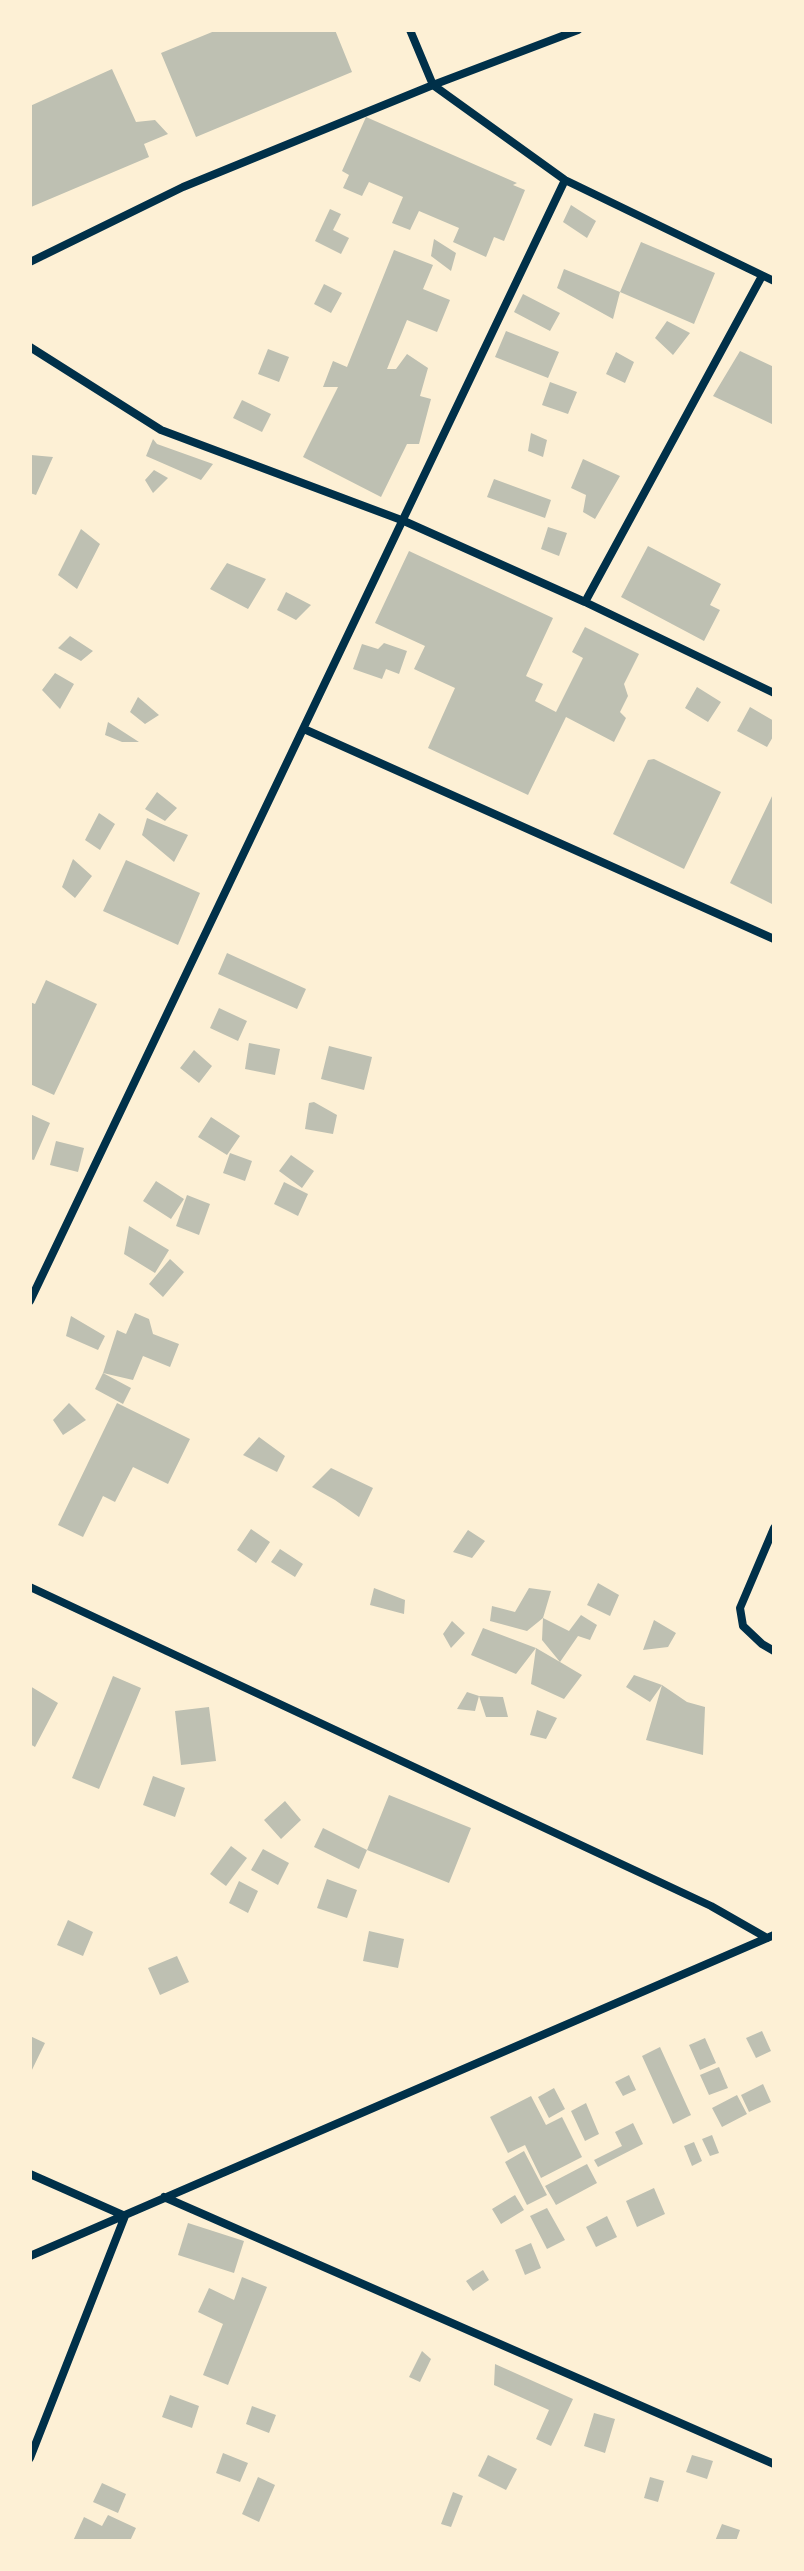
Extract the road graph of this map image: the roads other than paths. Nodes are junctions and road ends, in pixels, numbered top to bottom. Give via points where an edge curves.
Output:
1 (410, 30) edge
2 (578, 30) edge
3 (433, 85) junction
4 (565, 180) junction
5 (30, 262) edge
6 (762, 276) junction
7 (774, 281) edge
8 (30, 347) edge
9 (404, 521) junction
10 (585, 602) junction
11 (774, 693) edge
12 (304, 729) junction
13 (774, 939) edge
14 (30, 1301) edge
15 (774, 1528) edge
16 (30, 1587) edge
17 (774, 1651) edge
18 (770, 1937) edge
19 (30, 2174) edge
20 (164, 2197) junction
21 (125, 2216) junction
22 (30, 2256) edge
23 (30, 2458) edge
24 (774, 2464) edge

1 - 3 street
2 - 3 street
3 - 4 street
3 - 5 street via 183,187
4 - 6 street
4 - 9 street
6 - 7 street
6 - 10 street
8 - 9 street via 161,430
9 - 10 street
9 - 12 street
10 - 11 street
12 - 13 street
12 - 14 street
15 - 17 street via 740,1608 743,1626
16 - 18 street
18 - 20 street
19 - 21 street
20 - 21 street
20 - 24 street
21 - 22 street
21 - 23 street

